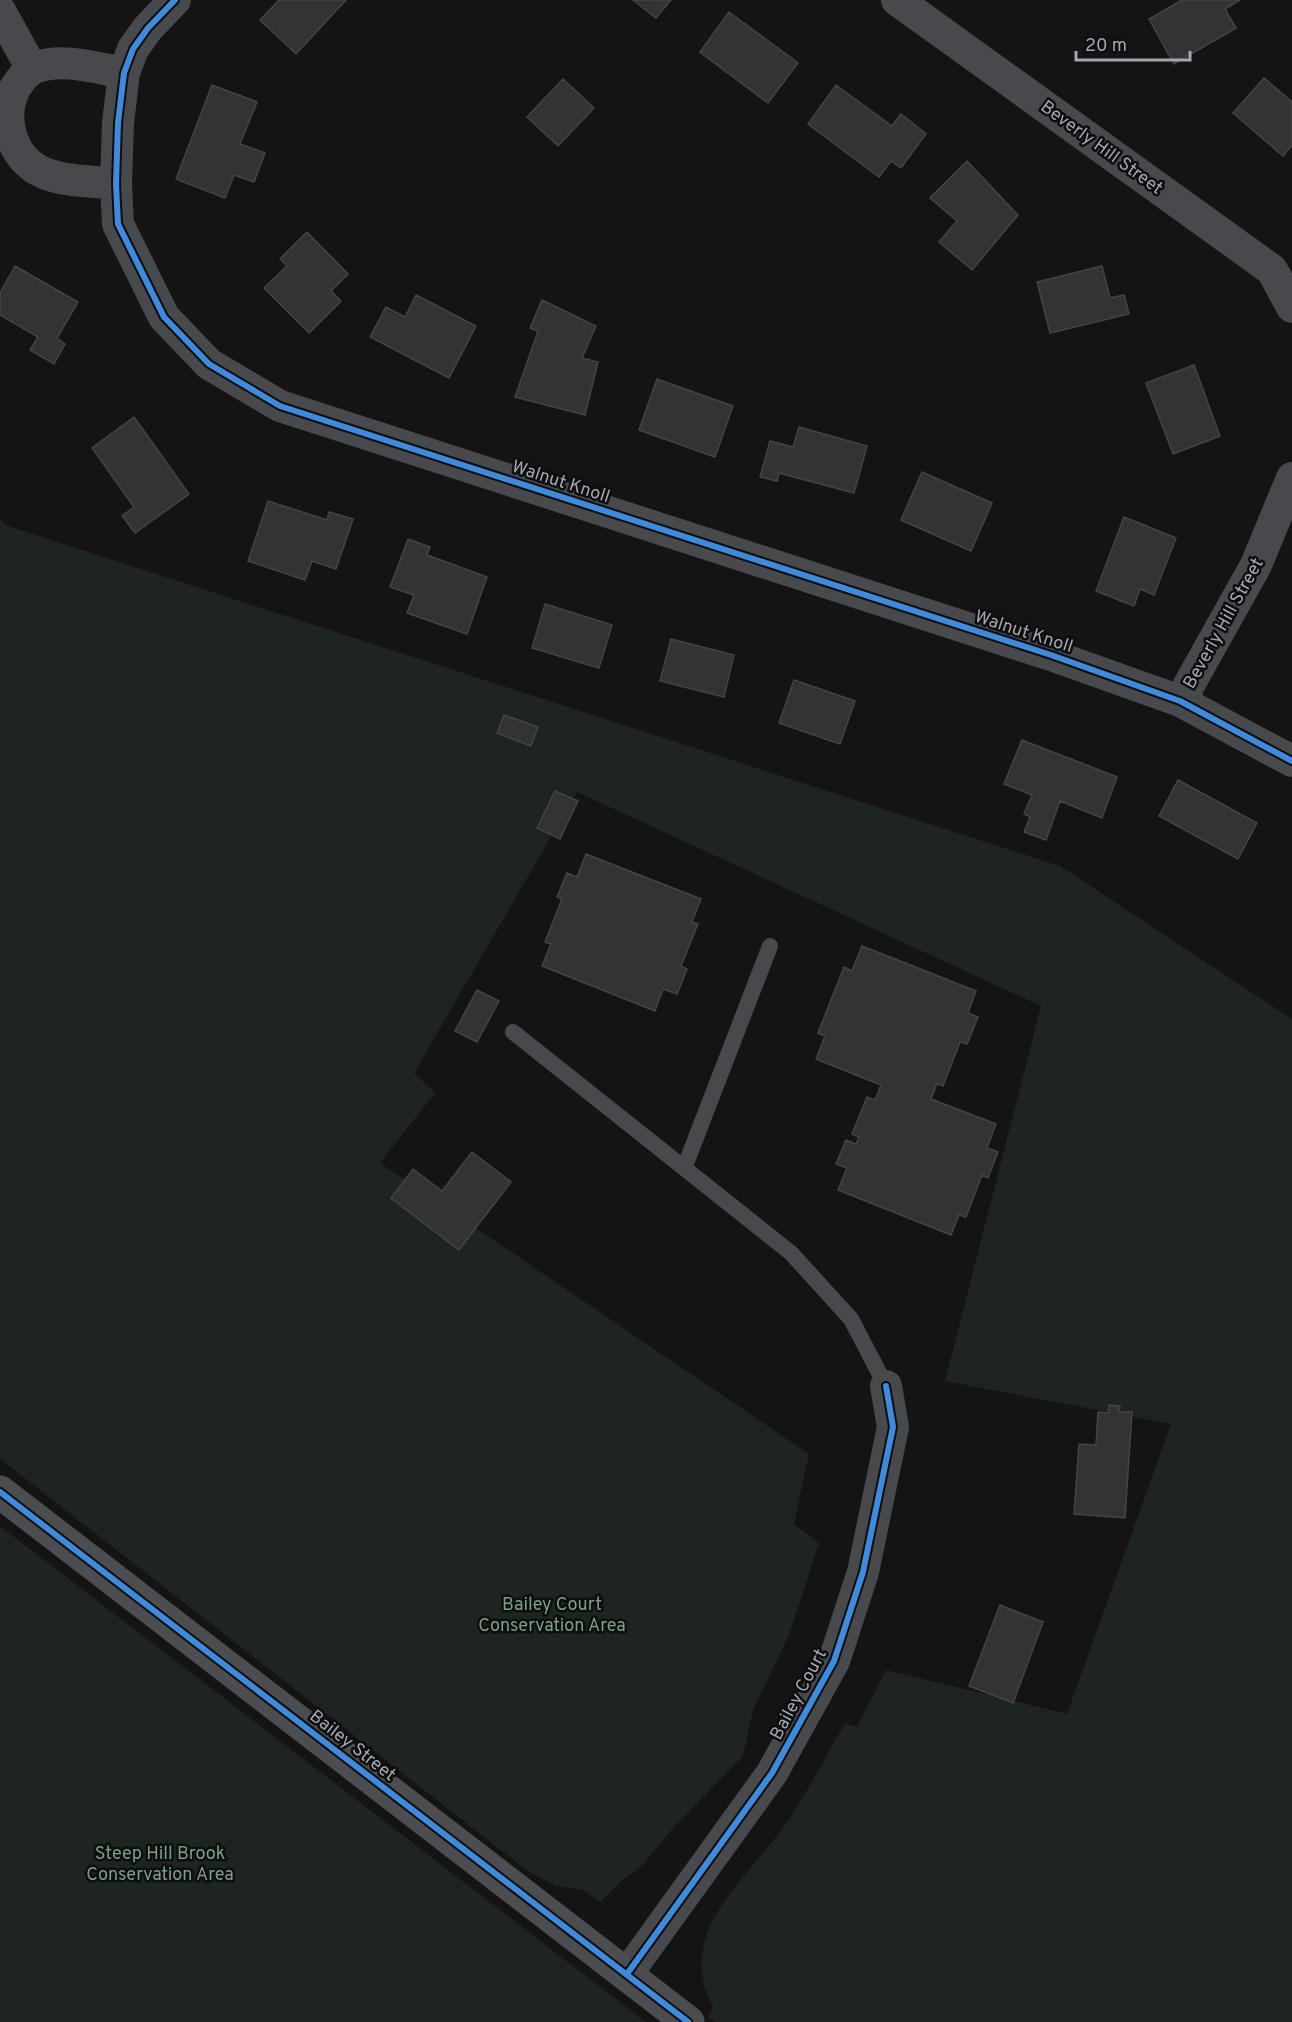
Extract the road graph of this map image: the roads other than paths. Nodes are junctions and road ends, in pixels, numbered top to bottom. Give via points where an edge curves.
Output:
1 (175, 0) edge
2 (897, 0) edge
3 (0, 11) edge
4 (32, 69) junction
5 (124, 73) junction
6 (116, 184) junction
7 (1292, 307) edge
8 (1292, 478) edge
9 (1180, 701) junction
10 (1292, 761) edge
11 (770, 946) dead end
12 (513, 1032) dead end
13 (685, 1166) junction
14 (886, 1386) joint
15 (0, 1492) edge
16 (627, 1974) junction
17 (688, 2022) edge

1 - 5 street, Walnut Knoll via 133,49
2 - 7 street, Beverly Hill Street via 1272,270
3 - 4 street
4 - 5 street via 63,63
4 - 6 street via 20,79 8,104 9,130 20,154 37,169 57,177
5 - 6 street, Walnut Knoll
6 - 9 street, Walnut Knoll via 118,224 164,317 209,364 280,406 1050,655
8 - 9 street, Beverly Hill Street via 1256,565
9 - 10 street, Walnut Knoll
11 - 13 lane
12 - 13 lane
13 - 14 lane via 791,1253 851,1318
14 - 16 street, Bailey Court via 893,1426 863,1572 834,1661 772,1773
15 - 16 street, Bailey Street
16 - 17 street, Bailey Street

